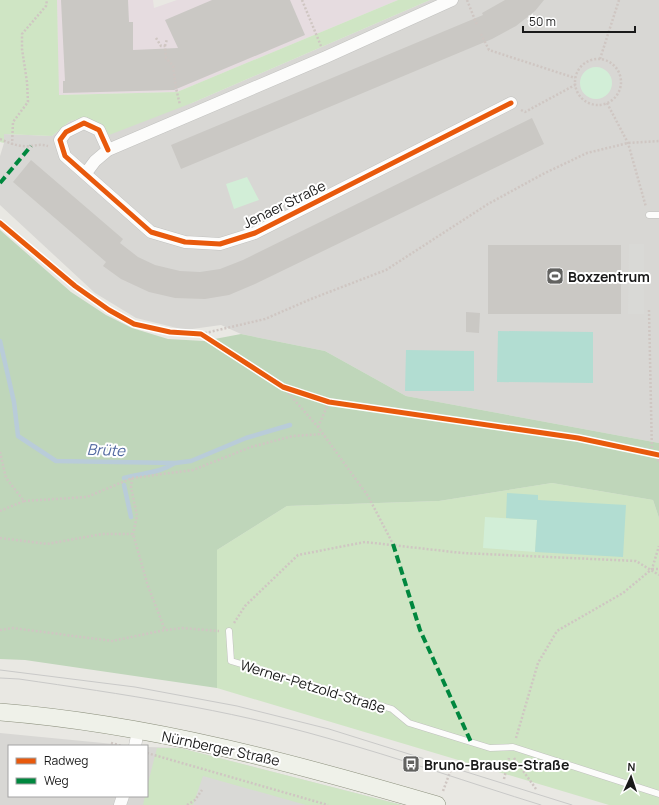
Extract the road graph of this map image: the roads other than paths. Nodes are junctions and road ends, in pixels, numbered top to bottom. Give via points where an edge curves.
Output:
1 (452, 0) edge
2 (511, 103) road end
3 (108, 150) junction
4 (86, 173) junction
5 (649, 215) road end
6 (659, 215) edge
7 (229, 632) road end
8 (0, 712) edge
9 (137, 738) edge
10 (659, 794) edge
11 (430, 801) edge

1 - 3 street
2 - 4 street, Jenaer Straße via 256,233 220,244 185,242 152,232
3 - 4 street
3 - 4 street, Jenaer Straße via 99,130 84,123 66,132 60,140 65,156
5 - 6 lane
7 - 10 lane, Werner-Petzold-Straße via 231,660 392,709 408,723 490,748 512,750
8 - 9 street, Nürnberger Straße via 42,716
9 - 11 street, Nürnberger Straße via 202,742

